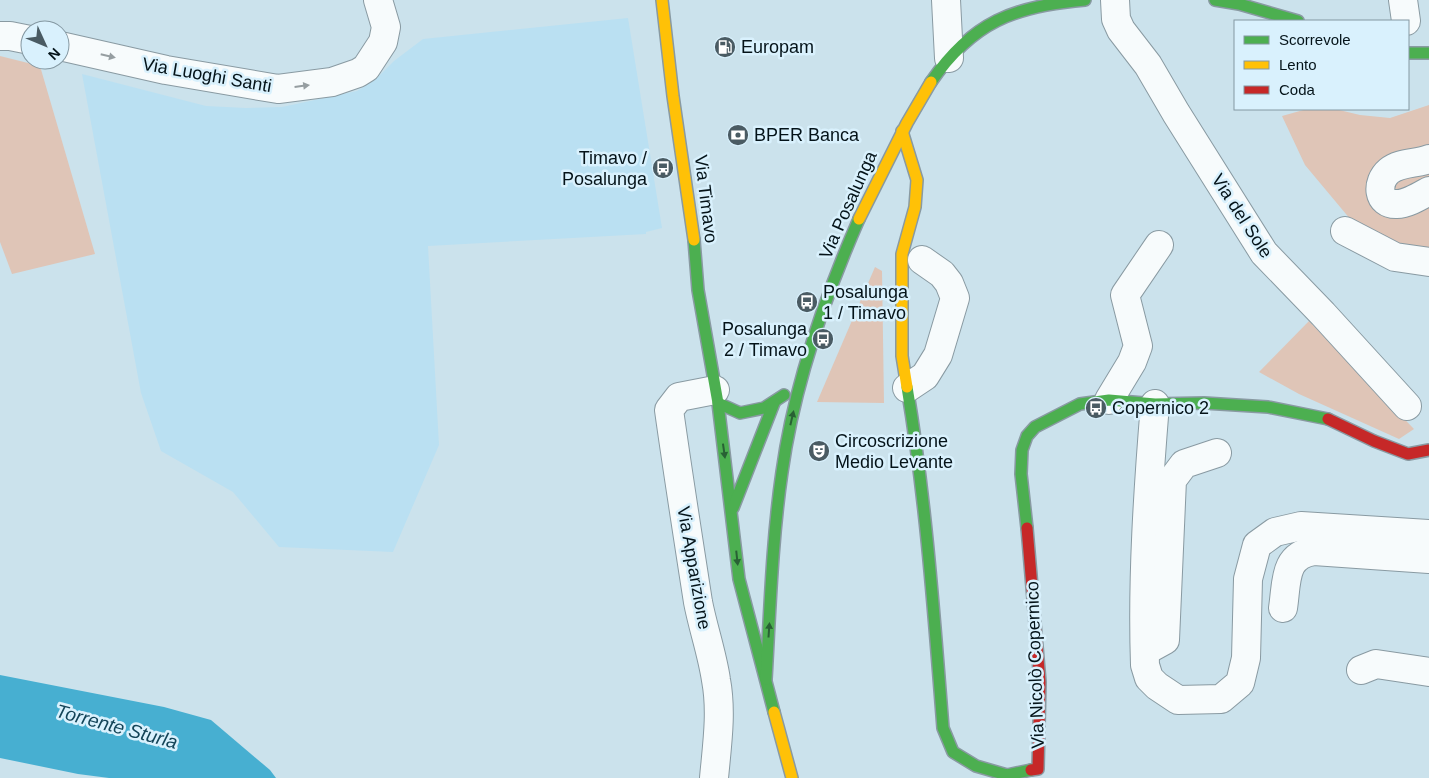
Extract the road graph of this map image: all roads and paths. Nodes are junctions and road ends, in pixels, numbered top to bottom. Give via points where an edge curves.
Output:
1 (378, 0) edge
2 (662, 0) edge
3 (946, 0) edge
4 (1085, 0) edge
5 (1214, 0) edge
6 (1403, 0) edge
7 (1116, 9) edge
8 (1295, 20) edge
9 (1406, 20) edge
10 (1409, 35) edge
11 (0, 36) edge
12 (20, 38) edge
13 (70, 48) edge
14 (1429, 53) edge
15 (949, 58) junction
16 (902, 131) junction
17 (1429, 159) edge
18 (1429, 191) edge
19 (1345, 231) dead end
20 (1159, 245) dead end
21 (922, 260) dead end
22 (1429, 262) edge
23 (801, 376) junction
24 (907, 388) junction
25 (716, 396) junction
26 (1109, 400) junction
27 (774, 403) junction
28 (1156, 404) junction
29 (1407, 406) dead end
30 (736, 426) dead end
31 (752, 446) junction
32 (1429, 450) edge
33 (1218, 453) dead end
34 (766, 461) dead end
35 (732, 510) junction
36 (1429, 534) edge
37 (1429, 559) edge
38 (1283, 608) dead end
39 (1144, 650) junction
40 (1362, 670) dead end
41 (1429, 672) edge
42 (766, 679) junction
43 (1038, 774) edge
44 (714, 778) edge
45 (792, 778) edge

13 -> 1 street, Via Luoghi Santi via 166,70 278,88 332,82 366,68 384,42 386,27
2 - 25 street, Via Timavo via 698,290
3 - 15 street
4 - 15 street, Via Posalunga via 1042,5 1008,14 978,31
5 - 8 street
6 - 9 street
7 - 29 street, Via del Sole via 1121,30 1148,65 1264,253
10 - 14 street
11 - 12 street
15 - 16 street, Via Posalunga via 919,99
16 - 23 street, Via Posalunga via 872,188 833,280
16 - 24 street, Via Nicolò Copernico via 917,180 915,207 902,254 902,356
17 - 18 street via 1401,164 1389,171 1379,189 1384,200 1391,204 1400,204
19 - 22 street via 1395,257
20 - 26 street via 1125,295 1138,346
21 - 24 street via 950,283 954,298 938,355 925,376
23 - 27 street, Via Posalunga
42 -> 23 street, Via Posalunga via 779,492
24 - 43 street, Via Nicolò Copernico via 930,566 944,728 953,752 976,766 1007,775
25 - 27 street, Via Posalunga via 740,413
25 - 30 street
25 -> 35 street, Via Posalunga
25 - 44 street, Via Apparizione via 679,398 669,410 701,616 716,679 719,724
26 - 28 street, Via Nicolò Copernico
26 - 43 street, Via Nicolò Copernico via 1080,404 1036,427 1026,436 1022,450 1021,474 1040,682
27 - 31 street, Via Posalunga
28 - 32 street, Via Nicolò Copernico via 1268,407 1328,419 1408,454
28 - 39 street via 1148,483
31 - 34 street
31 - 35 street, Via Posalunga
33 - 39 street via 1184,464 1172,480 1165,640
35 -> 42 street, Via Posalunga via 739,579
36 - 39 street via 1301,526 1275,532 1258,545 1248,579 1246,658 1240,683 1221,699 1178,700 1149,678
37 - 38 street via 1305,552 1289,568
40 - 41 street via 1376,664
42 - 45 street, Via Posalunga

